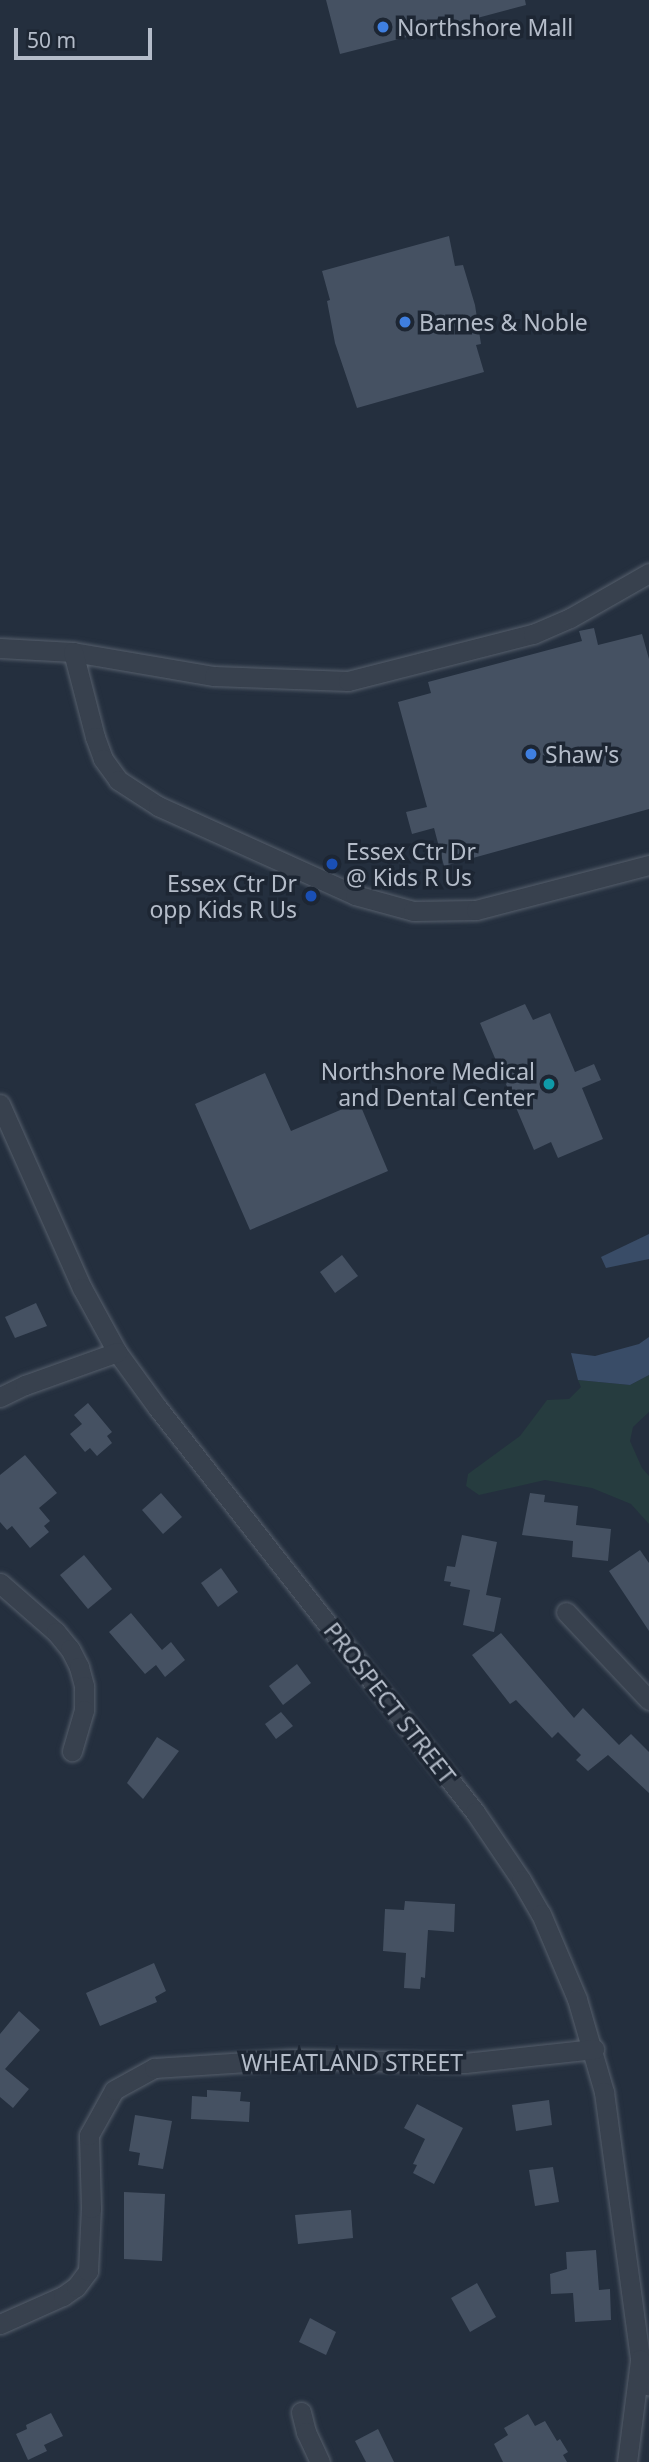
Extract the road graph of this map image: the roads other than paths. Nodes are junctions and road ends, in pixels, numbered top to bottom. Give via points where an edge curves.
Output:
1 (649, 573) edge
2 (0, 648) edge
3 (73, 652) junction
4 (649, 865) edge
5 (0, 1104) edge
6 (117, 1352) junction
7 (0, 1398) edge
8 (0, 1583) edge
9 (566, 1612) dead end
10 (649, 1700) edge
11 (72, 1751) dead end
12 (594, 2049) junction
13 (0, 2324) edge
14 (640, 2359) junction
15 (649, 2385) edge
16 (301, 2412) dead end
17 (320, 2462) edge
18 (627, 2462) edge

1 - 3 street via 533,634 348,681 214,676
2 - 3 street
3 - 4 street via 94,737 118,780 158,806 355,895 413,911 476,910
5 - 6 street, PROSPECT STREET via 82,1288
6 - 7 street
6 - 12 street, PROSPECT STREET via 501,1847 541,1914
8 - 11 street via 56,1632 79,1667 84,1710
9 - 10 street
12 - 13 street, WHEATLAND STREET via 465,2063 294,2059 154,2068 114,2090 89,2134 88,2271 63,2296
12 - 14 street, PROSPECT STREET via 614,2149
14 - 15 street, PROSPECT STREET
14 - 18 street, PROSPECT STREET
16 - 17 street

